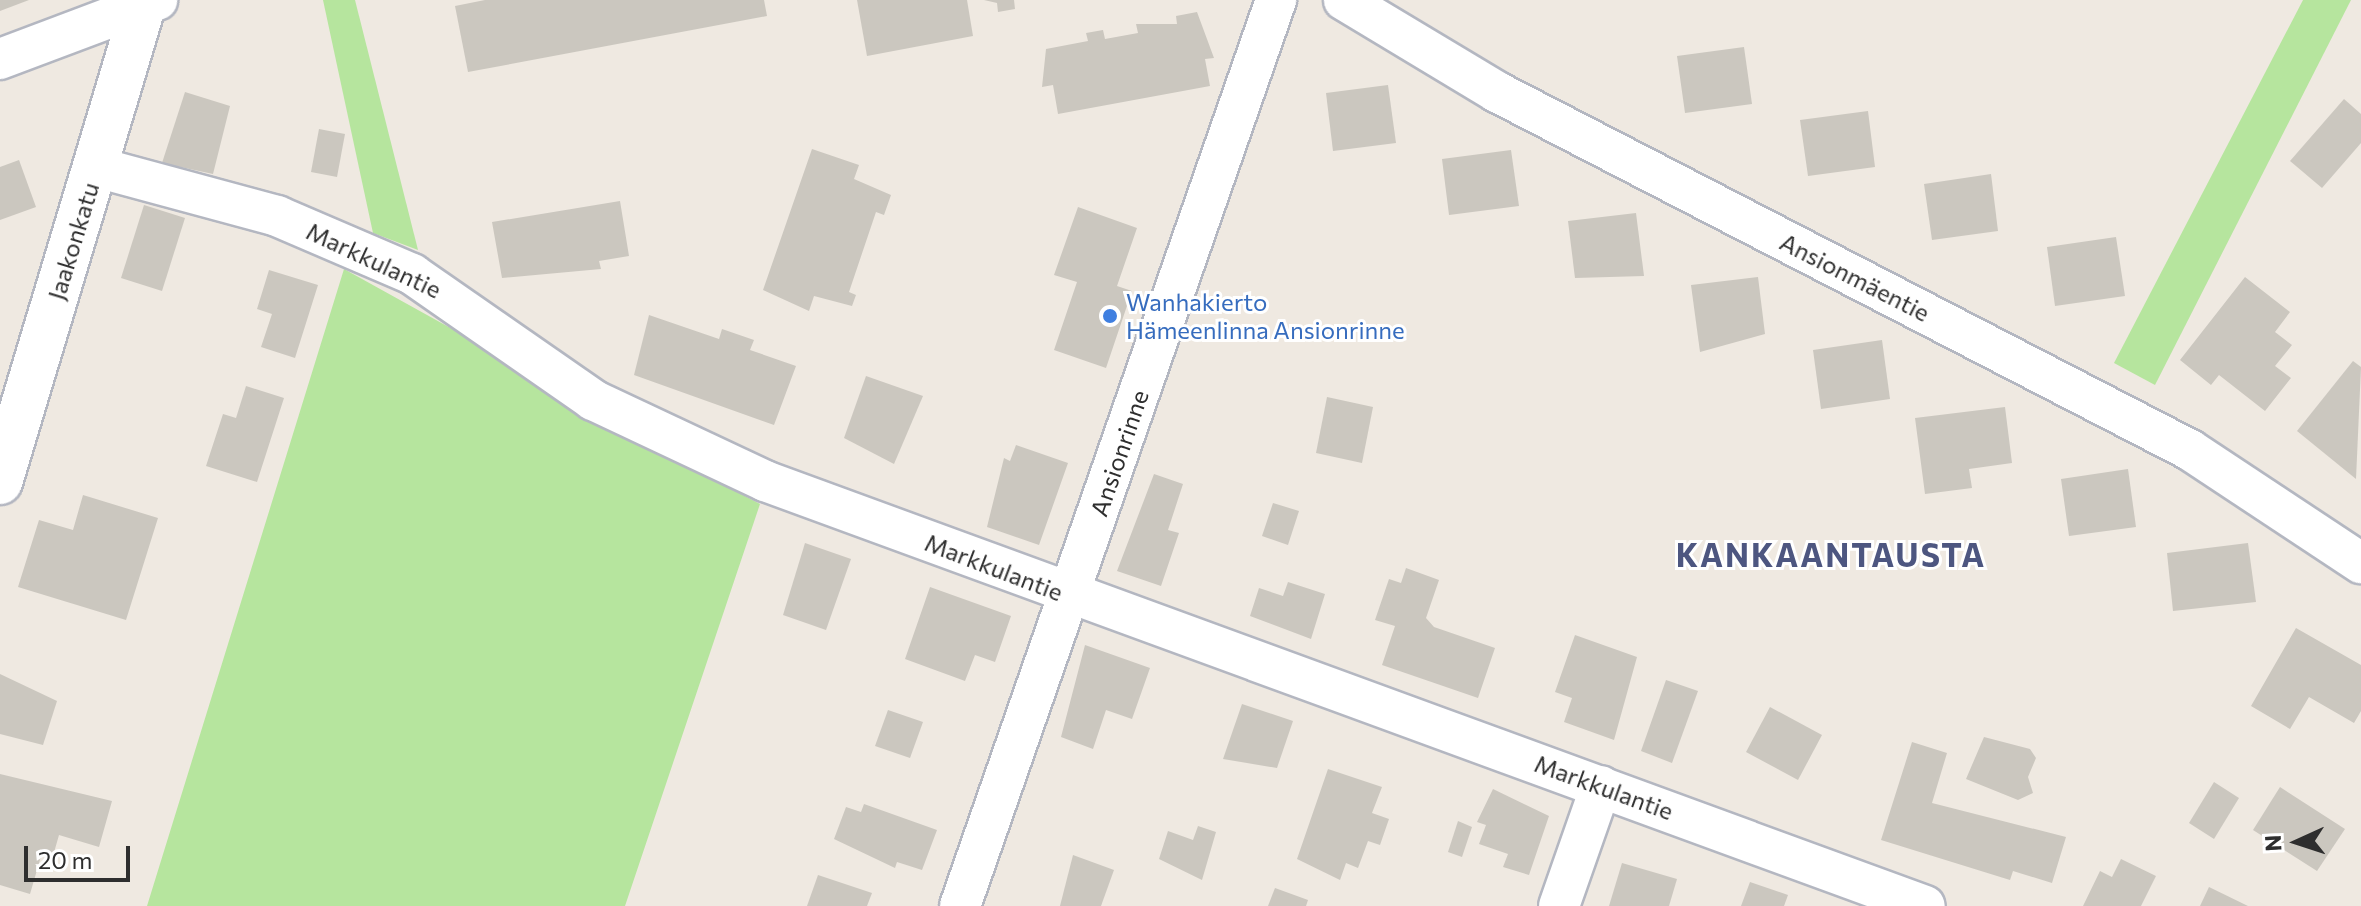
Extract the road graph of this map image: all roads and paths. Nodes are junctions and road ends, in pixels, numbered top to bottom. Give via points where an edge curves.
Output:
1 (1276, 0) edge
2 (1344, 0) edge
3 (148, 3) edge
4 (0, 59) edge
5 (96, 167) junction
6 (0, 482) edge
7 (2361, 563) edge
8 (1070, 596) junction
9 (1601, 786) junction
10 (960, 906) edge
11 (1559, 906) edge
12 (1925, 906) edge

1 - 8 street, Ansionrinne
2 - 7 street, Ansionmäentie via 1497,92 2190,450
3 - 4 street
3 - 5 street, Jaakonkatu
5 - 6 street, Jaakonkatu
5 - 8 street, Markkulantie via 277,216 412,274 593,400 765,481
8 - 9 street, Markkulantie
8 - 10 street, Ansionrinne
9 - 11 street
9 - 12 street, Markkulantie

